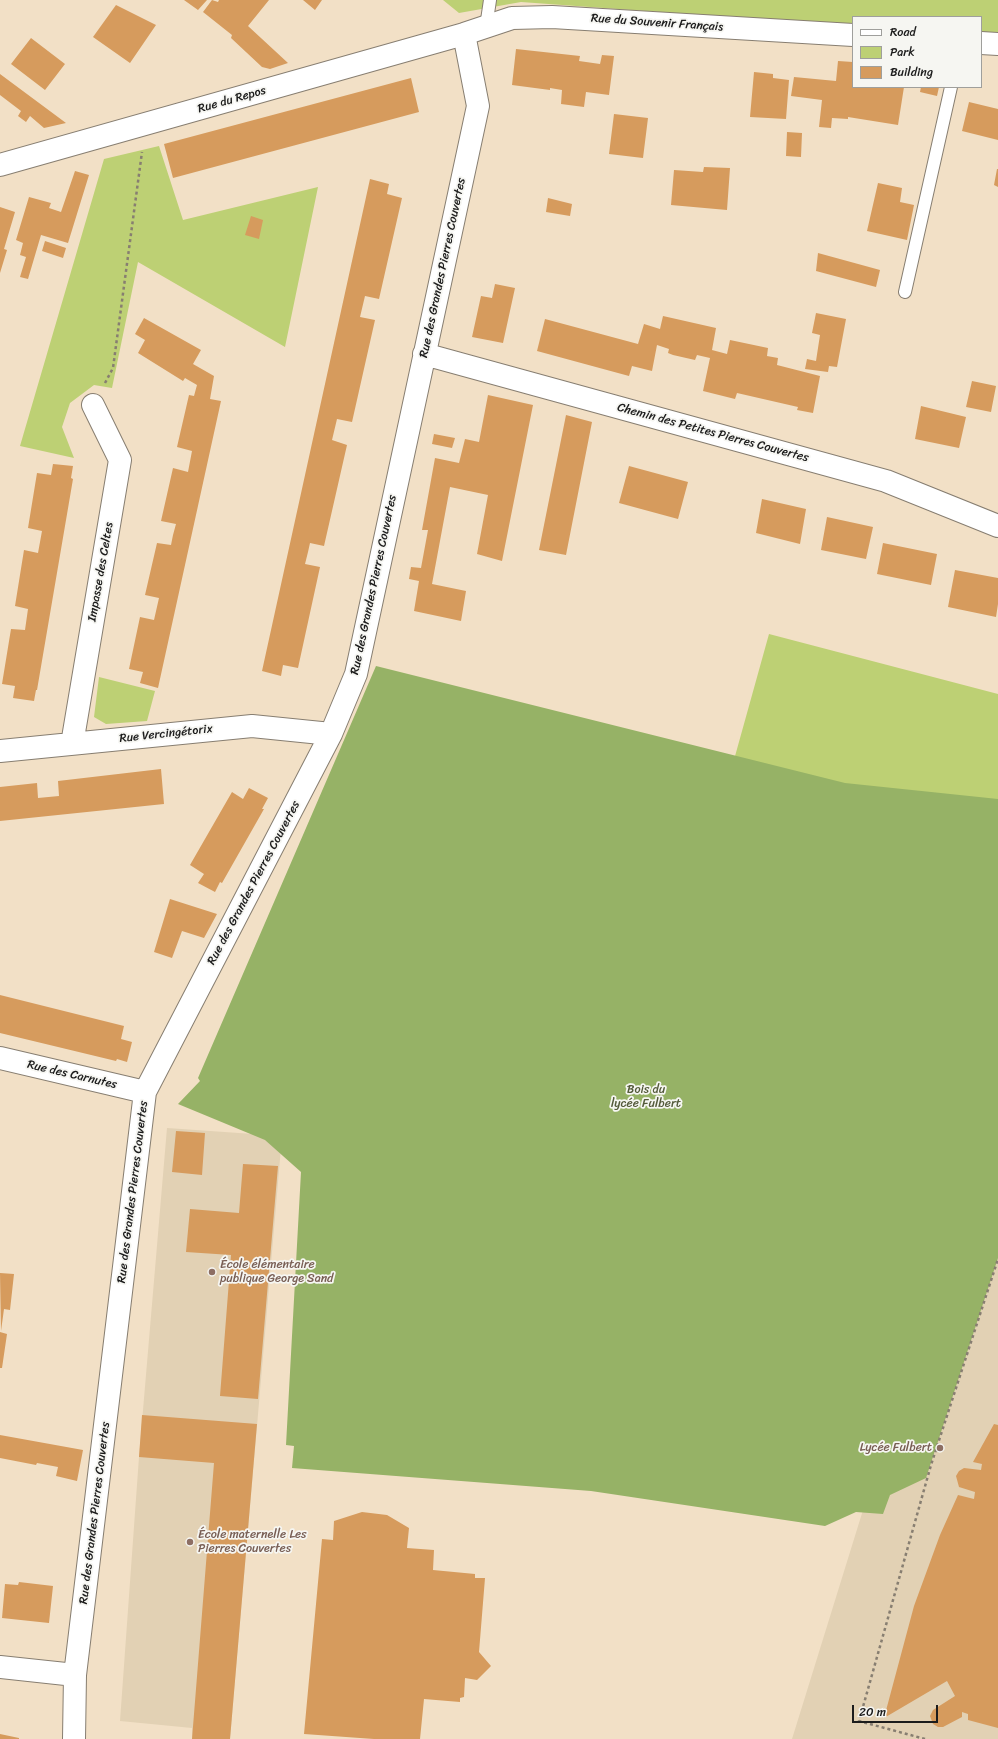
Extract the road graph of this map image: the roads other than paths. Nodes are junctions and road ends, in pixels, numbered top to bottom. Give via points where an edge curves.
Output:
1 (490, 0) edge
2 (486, 27) junction
3 (464, 34) junction
4 (852, 36) edge
5 (982, 43) edge
6 (998, 44) edge
7 (951, 88) edge
8 (0, 165) edge
9 (905, 292) dead end
10 (424, 354) junction
11 (93, 405) road end
12 (998, 526) edge
13 (331, 734) junction
14 (72, 744) junction
15 (0, 751) edge
16 (0, 1058) edge
17 (144, 1092) junction
18 (0, 1667) edge
19 (76, 1675) junction
20 (74, 1739) edge

1 - 2 lane
2 - 3 street, Rue du Souvenir Français
2 - 4 street, Rue du Souvenir Français via 512,18 552,17
3 - 8 street, Rue du Repos
3 - 10 street, Rue des Grandes Pierres Couvertes via 478,106
5 - 6 street
7 - 9 lane
10 - 12 street, Chemin des Petites Pierres Couvertes via 886,481
10 - 13 street, Rue des Grandes Pierres Couvertes via 356,674
11 - 14 street, Impasse des Celtes via 120,460
13 - 14 street, Rue Vercingétorix via 252,726
13 - 17 street, Rue des Grandes Pierres Couvertes
14 - 15 street, Rue Vercingétorix
16 - 17 street, Rue des Carnutes
17 - 19 street, Rue des Grandes Pierres Couvertes
18 - 19 street
19 - 20 street, Rue des Grandes Pierres Couvertes

